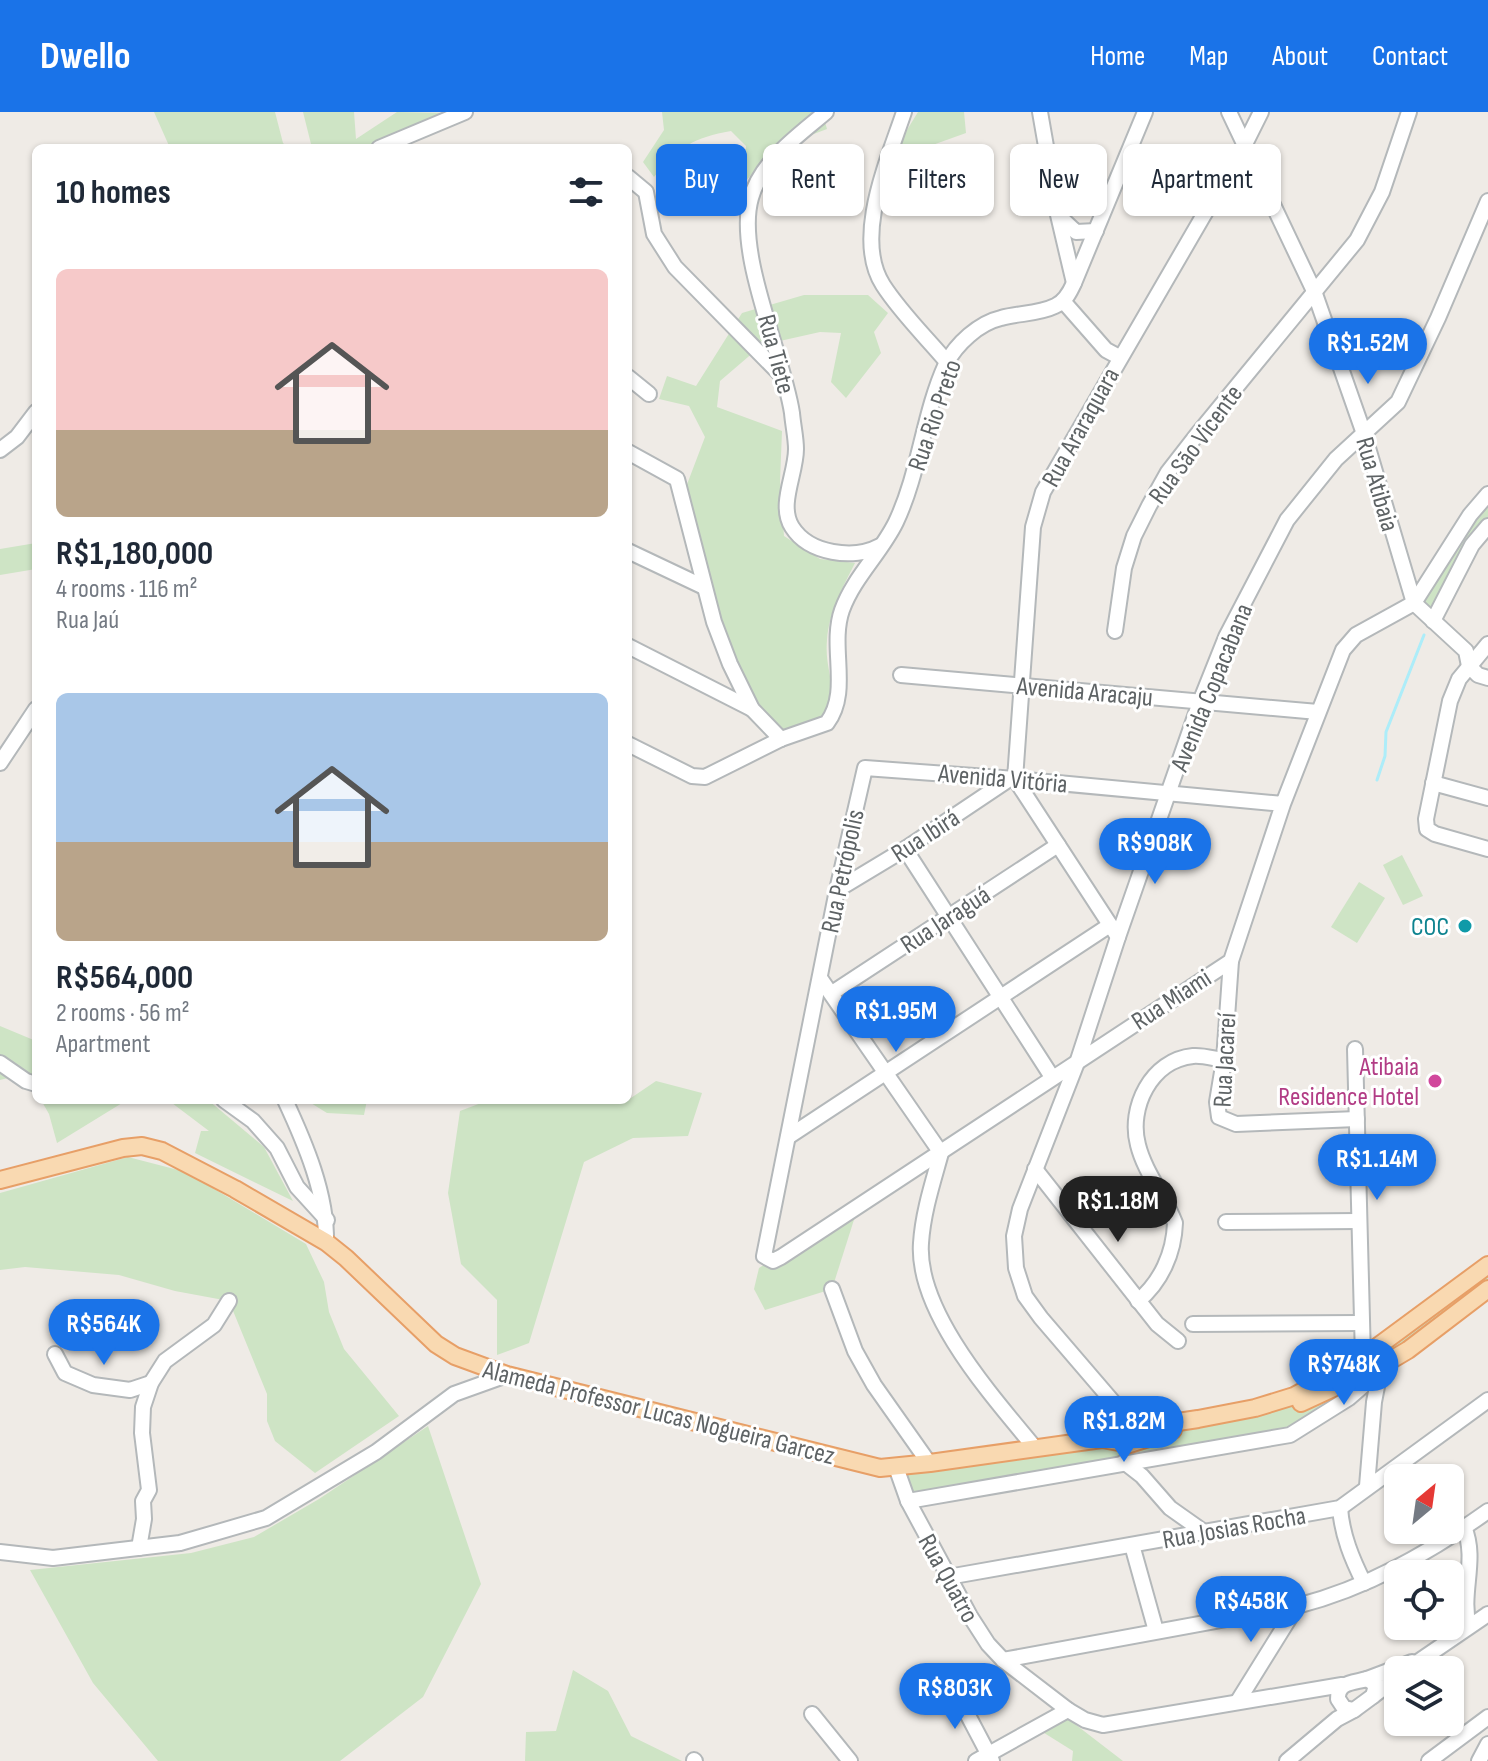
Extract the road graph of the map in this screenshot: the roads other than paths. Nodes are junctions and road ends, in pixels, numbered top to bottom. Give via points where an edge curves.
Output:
1 (465, 112) edge
2 (826, 112) edge
3 (904, 112) edge
4 (1040, 112) edge
5 (1145, 112) edge
6 (1229, 112) edge
7 (1261, 112) edge
8 (1409, 112) edge
9 (389, 144) edge
10 (1046, 144) edge
11 (1245, 144) joint
12 (632, 180) edge
13 (1488, 201) edge
14 (1058, 216) edge
15 (1059, 216) edge
16 (1202, 216) edge
17 (1279, 216) edge
18 (1096, 231) junction
19 (1074, 283) junction
20 (1314, 291) junction
21 (1063, 301) junction
22 (1119, 357) junction
23 (947, 362) junction
24 (783, 377) junction
25 (632, 380) edge
26 (649, 394) dead end
27 (32, 421) edge
28 (1363, 431) junction
29 (0, 450) edge
30 (632, 454) edge
31 (1488, 494) edge
32 (1488, 526) edge
33 (880, 545) junction
34 (632, 553) edge
35 (704, 587) junction
36 (1414, 603) junction
37 (1433, 621) junction
38 (1115, 631) dead end
39 (1488, 644) edge
40 (632, 648) edge
41 (1469, 666) junction
42 (901, 675) dead end
43 (1488, 678) edge
44 (1022, 686) junction
45 (1200, 702) junction
46 (752, 709) junction
47 (1318, 712) junction
48 (32, 715) edge
49 (781, 739) junction
50 (632, 746) edge
51 (0, 763) edge
52 (865, 768) joint
53 (1013, 778) junction
54 (1433, 783) junction
55 (1168, 793) junction
56 (1488, 798) edge
57 (1283, 804) junction
58 (1058, 845) junction
59 (905, 849) junction
60 (1488, 849) edge
61 (837, 890) junction
62 (949, 917) junction
63 (1114, 931) junction
64 (1231, 961) junction
65 (820, 978) junction
66 (832, 993) junction
67 (1001, 997) junction
68 (1355, 1049) dead end
69 (1078, 1060) junction
70 (1224, 1060) junction
71 (0, 1063) edge
72 (886, 1073) junction
73 (1052, 1077) junction
74 (32, 1083) edge
75 (230, 1104) edge
76 (287, 1104) edge
77 (1357, 1119) junction
78 (788, 1137) junction
79 (941, 1153) junction
80 (1035, 1169) junction
81 (0, 1180) edge
82 (327, 1220) junction
83 (1358, 1221) junction
84 (1226, 1222) dead end
85 (326, 1242) junction
86 (764, 1256) joint
87 (1488, 1265) edge
88 (832, 1289) dead end
89 (1488, 1289) edge
90 (1448, 1294) junction
91 (229, 1301) dead end
92 (1138, 1301) junction
93 (1450, 1317) junction
94 (1360, 1323) junction
95 (1193, 1324) dead end
96 (1178, 1341) dead end
97 (55, 1354) dead end
98 (1370, 1366) junction
99 (507, 1375) junction
100 (151, 1383) junction
101 (1359, 1390) junction
102 (1331, 1391) junction
103 (1488, 1400) edge
104 (1374, 1402) junction
105 (1324, 1416) junction
106 (1128, 1435) junction
107 (1035, 1448) junction
108 (1148, 1458) junction
109 (1124, 1462) junction
110 (929, 1463) junction
111 (896, 1467) junction
112 (1142, 1476) junction
113 (1367, 1486) junction
114 (908, 1501) junction
115 (1170, 1508) junction
116 (1340, 1508) junction
117 (1488, 1511) edge
118 (1464, 1527) joint
119 (1204, 1532) junction
120 (1181, 1537) junction
121 (1437, 1544) edge
122 (1132, 1545) junction
123 (139, 1548) junction
124 (0, 1552) edge
125 (948, 1577) junction
126 (1364, 1583) junction
127 (1297, 1606) junction
128 (1262, 1612) junction
129 (1488, 1614) edge
130 (1469, 1626) junction
131 (1156, 1631) junction
132 (1278, 1637) junction
133 (1426, 1656) edge
134 (1003, 1660) junction
135 (1384, 1674) edge
136 (1367, 1679) junction
137 (951, 1683) dead end
138 (1384, 1688) edge
139 (1373, 1696) junction
140 (1344, 1699) junction
141 (1238, 1701) junction
142 (1068, 1710) junction
143 (812, 1714) dead end
144 (1488, 1717) edge
145 (1488, 1744) edge
146 (985, 1759) edge
147 (850, 1761) edge
148 (1287, 1761) edge
149 (1429, 1761) edge
150 (1479, 1761) edge

1 - 9 street
2 - 24 street, Rua Tiete via 778,153 751,197 747,232
3 - 23 street via 874,206 872,256 882,283
4 - 10 street
5 - 18 street
6 - 11 street, Rua Atibaia
7 - 11 street, Rua Araraquara
8 - 20 street, Rua São Vicente via 1370,218
12 - 24 street via 646,192 654,234 675,267
13 - 28 street, Avenida Copacabana via 1409,383 1398,402
14 - 19 street
15 - 18 street via 1076,232
16 - 22 street, Rua Araraquara
17 - 20 street, Rua Atibaia
18 - 19 street
19 - 21 street
20 - 28 street, Rua Atibaia
20 - 38 street, Rua São Vicente via 1168,472 1134,536
21 - 22 street via 1106,350
21 - 23 street, Rua Rio Preto via 980,327
22 - 44 street, Rua Araraquara via 1037,508
23 - 33 street, Rua Rio Preto via 904,503
24 - 33 street, Rua Tiete via 796,450 790,524 815,547 851,554
25 - 26 street
27 - 29 street
28 - 36 street, Rua Atibaia
28 - 45 street, Avenida Copacabana via 1287,520 1226,637
30 - 35 street via 677,479
31 - 36 street
32 - 37 street via 1472,545
33 - 49 street, Rua Rio Preto via 842,611 836,706 827,723
34 - 35 street
35 - 46 street
36 - 37 street
36 - 47 street, Rua Miami via 1356,635 1343,650
37 - 41 street via 1466,651
39 - 41 street
40 - 46 street
41 - 43 street
41 - 54 street via 1450,701
42 - 44 street, Avenida Aracaju
44 - 45 street, Avenida Aracaju
44 - 53 street, Rua Araraquara
45 - 47 street, Avenida Aracaju
45 - 55 street, Avenida Copacabana
46 - 49 street
47 - 57 street, Rua Miami
48 - 51 street
49 - 50 street via 705,777 692,776
52 - 53 street, Avenida Vitória
52 - 61 street, Rua Petrópolis
53 - 55 street, Avenida Vitória
53 - 58 street
53 - 59 street, Rua Ibirá
54 - 56 street
54 - 60 street via 1427,829
55 - 57 street, Avenida Vitória
55 - 63 street, Avenida Copacabana
57 - 64 street, Rua Miami
58 - 62 street, Rua Jaraguá
58 - 63 street
59 - 61 street, Rua Ibirá
59 - 62 street
61 - 65 street, Rua Petrópolis
62 - 66 street, Rua Jaraguá
62 - 67 street
63 - 67 street
63 - 69 street, Avenida Copacabana
64 - 69 street, Rua Miami
64 - 70 street, Rua Jacareí
65 - 66 street
65 - 78 street, Rua Petrópolis
66 - 72 street
67 - 72 street
67 - 73 street
68 - 77 street
69 - 73 street, Rua Miami
69 - 80 street, Avenida Copacabana
70 - 77 street, Rua Jacareí via 1217,1109 1227,1122
70 - 92 street via 1193,1056 1172,1063 1152,1078 1138,1104 1138,1147 1175,1223 1160,1277
71 - 74 street
72 - 78 street
72 - 79 street
73 - 79 street, Rua Miami
75 - 82 street via 277,1148 297,1187
76 - 82 street
77 - 83 street
78 - 86 street, Rua Petrópolis
79 - 86 street, Rua Miami via 781,1257 773,1261
79 - 107 street via 921,1245 924,1275 953,1342
80 - 92 street
80 - 106 street, Avenida Copacabana via 1014,1236 1025,1296 1118,1407
81 - 85 main road, Alameda Professor Lucas Nogueira Garcez via 142,1146 235,1189
82 - 85 street
83 - 84 street
83 - 94 street
85 - 99 main road, Alameda Professor Lucas Nogueira Garcez via 436,1344
87 - 90 main road, Alameda Professor Lucas Nogueira Garcez
88 - 110 street via 867,1374
89 - 93 main road, Alameda Professor Lucas Nogueira Garcez
90 - 93 main road via 1443,1309
90 - 98 main road, Alameda Professor Lucas Nogueira Garcez via 1391,1336
91 - 100 street via 214,1325 165,1361
92 - 96 street
93 - 98 main road, Alameda Professor Lucas Nogueira Garcez
94 - 95 street
94 - 98 street
97 - 100 street via 65,1373 93,1385 130,1390
98 - 101 street
98 - 102 main road, Alameda Professor Lucas Nogueira Garcez
98 - 104 street
98 - 106 main road, Alameda Professor Lucas Nogueira Garcez via 1255,1408
99 - 111 main road, Alameda Professor Lucas Nogueira Garcez via 874,1467
99 - 123 street via 454,1394 376,1452 266,1518 180,1543
100 - 123 street via 143,1407 149,1490 143,1501
101 - 104 street
101 - 105 street
102 - 105 street
102 - 106 main road, Alameda Professor Lucas Nogueira Garcez via 1294,1406
103 - 113 street, Rua Josias Rocha
104 - 113 street
105 - 108 street via 1290,1435
106 - 107 main road, Alameda Professor Lucas Nogueira Garcez
107 - 110 main road, Alameda Professor Lucas Nogueira Garcez
108 - 109 street
108 - 112 street
109 - 112 street
109 - 114 street
110 - 111 main road, Alameda Professor Lucas Nogueira Garcez
111 - 114 street, Rua Quatro
112 - 115 street
113 - 116 street, Rua Josias Rocha
114 - 125 street, Rua Quatro
115 - 119 street
115 - 120 street
116 - 119 street, Rua Josias Rocha
116 - 126 street via 1344,1535
117 - 118 street
118 - 130 street via 1471,1544 1465,1614
119 - 120 street, Rua Josias Rocha
120 - 122 street, Rua Josias Rocha
121 - 126 street
122 - 125 street, Rua Josias Rocha
122 - 131 street
123 - 124 street via 53,1558
125 - 134 street, Rua Quatro
126 - 127 street
127 - 128 street
127 - 132 street
128 - 131 street
128 - 132 street
129 - 130 street
130 - 133 street
131 - 134 street
132 - 141 street
134 - 142 street, Rua Quatro
135 - 136 street
136 - 139 street via 1376,1685
136 - 140 street
137 - 146 street
138 - 139 street
139 - 140 street
140 - 141 street via 1313,1691
140 - 148 street via 1337,1719
141 - 142 street, Rua Quatro via 1103,1725
142 - 146 street
143 - 147 street
144 - 149 street
145 - 150 street

